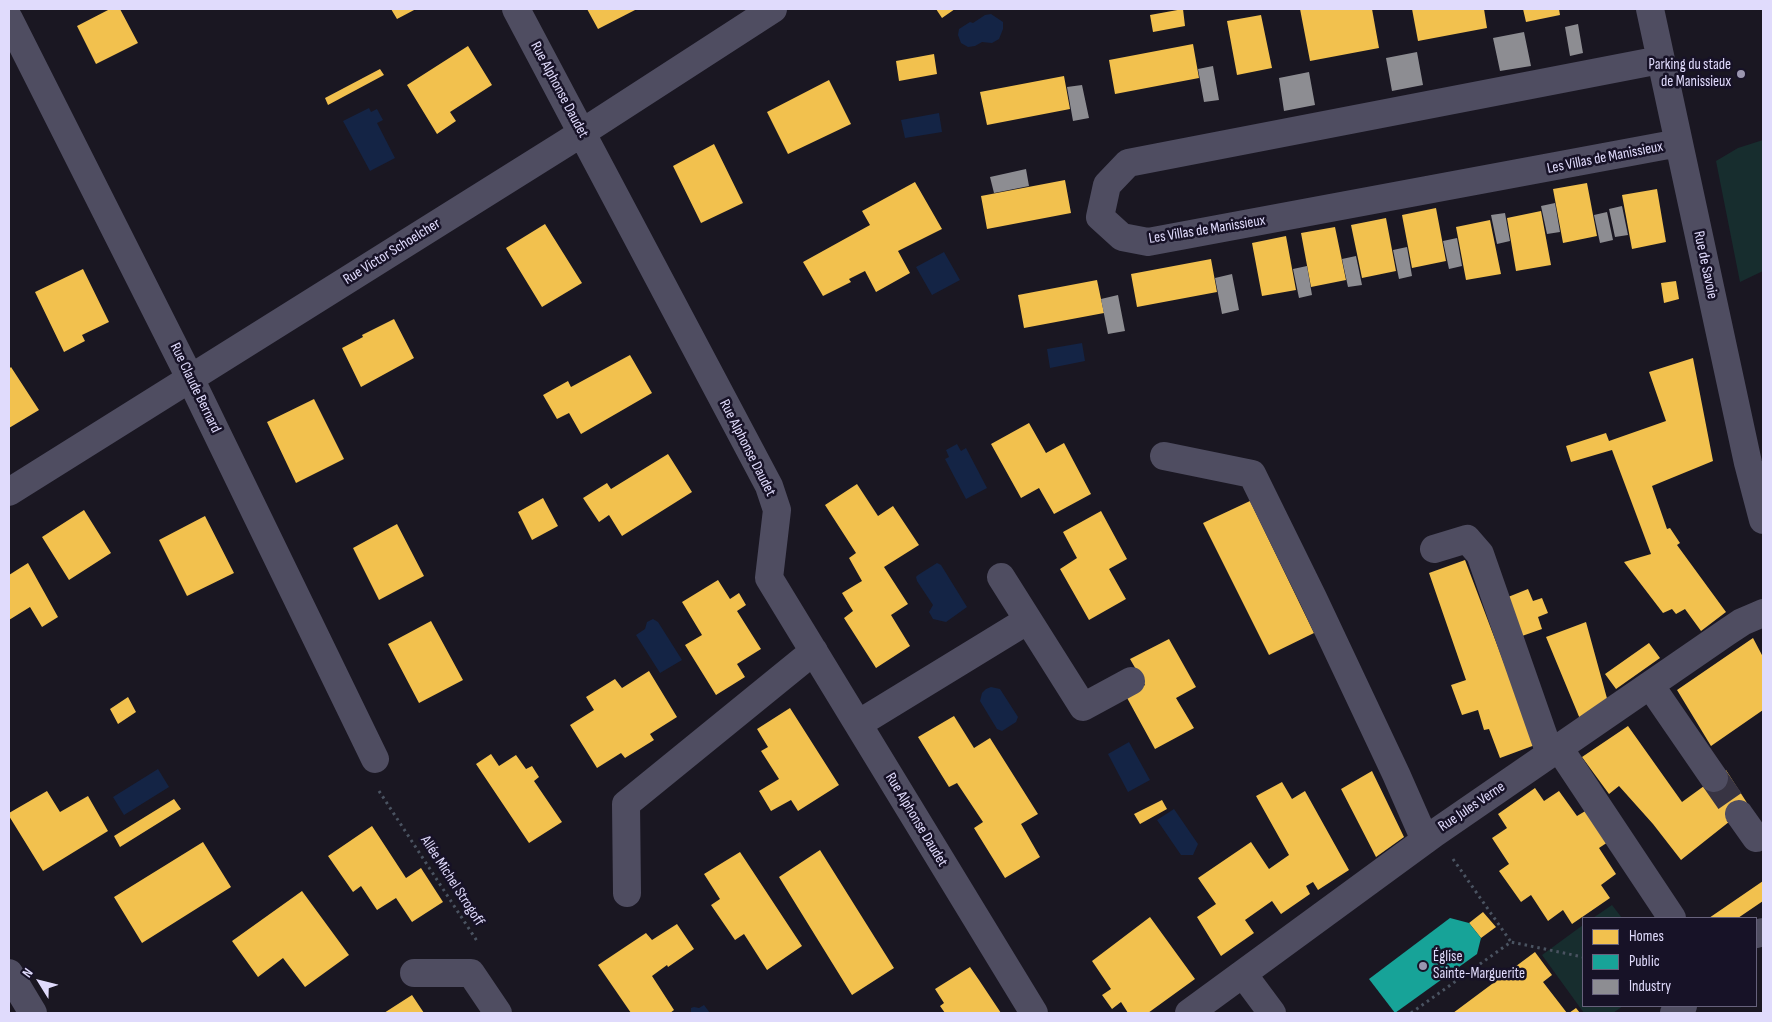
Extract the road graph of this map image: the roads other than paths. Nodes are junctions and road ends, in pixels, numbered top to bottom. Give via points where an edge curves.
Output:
1 (516, 9) edge
2 (773, 9) edge
3 (1650, 9) edge
4 (9, 19) edge
5 (1660, 60) junction
6 (581, 133) junction
7 (1679, 144) junction
8 (190, 378) junction
9 (1164, 456) dead end
10 (9, 492) edge
11 (1763, 520) edge
12 (1434, 550) dead end
13 (1001, 578) dead end
14 (1763, 613) edge
15 (1028, 620) junction
16 (814, 651) junction
17 (1131, 681) dead end
18 (1650, 685) junction
19 (858, 724) junction
20 (1554, 751) junction
21 (375, 759) road end
22 (1714, 778) tunnel mouth
23 (1739, 814) tunnel mouth
24 (1430, 836) junction
25 (1756, 838) dead end
26 (627, 893) dead end
27 (1671, 917) edge
28 (9, 973) edge
29 (414, 973) dead end
30 (1243, 974) junction
31 (33, 1013) edge
32 (498, 1013) edge
33 (1034, 1013) edge
34 (1190, 1013) edge
35 (1272, 1013) edge

1 - 6 street, Rue Alphonse Daudet
2 - 6 street, Rue Victor Schoelcher
3 - 5 street, Rue de Savoie
4 - 8 street, Rue Claude Bernard
5 - 7 street, Rue de Savoie
5 - 7 street, Les Villas de Manissieux via 1128,163 1107,185 1100,217 1122,237 1148,242
6 - 8 street, Rue Victor Schoelcher
6 - 16 street, Rue Alphonse Daudet via 769,486 777,510 769,578
7 - 11 street, Rue de Savoie
8 - 10 street, Rue Victor Schoelcher
8 - 21 street, Rue Claude Bernard
9 - 24 street via 1252,474 1396,774
12 - 20 street via 1468,539 1480,554
13 - 15 street
14 - 18 street, Rue Jules Verne via 1742,622
15 - 17 street via 1083,707
15 - 19 street
16 - 19 street, Rue Alphonse Daudet
16 - 26 street via 626,804
18 - 20 street, Rue Jules Verne
18 - 22 street
19 - 33 street, Rue Alphonse Daudet
20 - 24 street, Rue Jules Verne
20 - 27 street
23 - 25 street
24 - 30 street, Rue Jules Verne
28 - 31 street
29 - 32 street via 471,973
30 - 34 street, Rue Jules Verne
30 - 35 street

